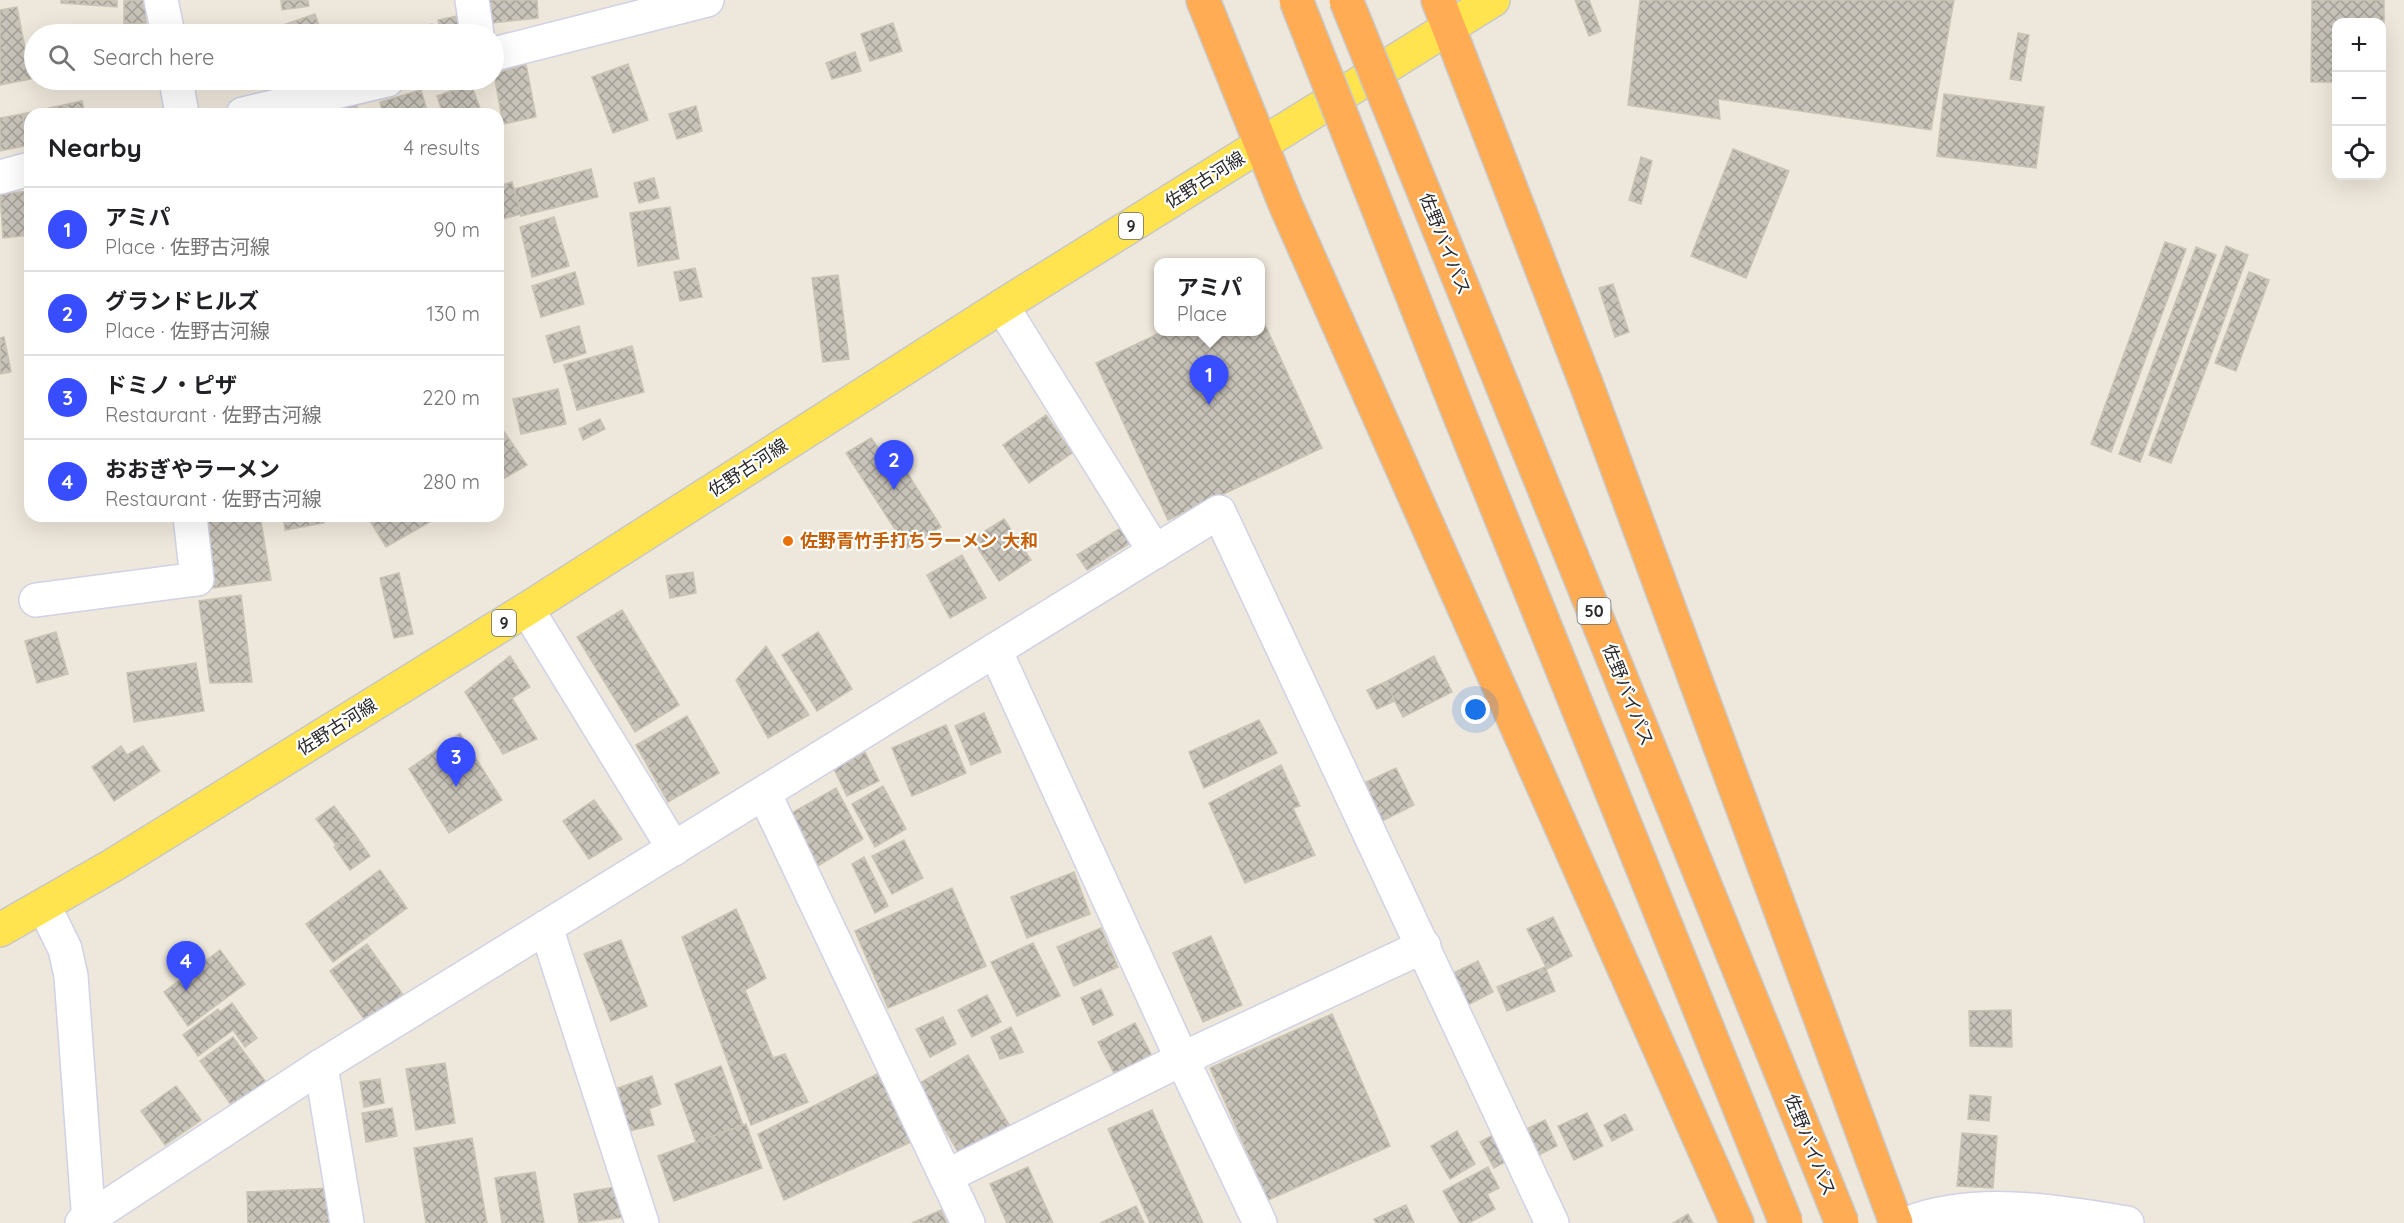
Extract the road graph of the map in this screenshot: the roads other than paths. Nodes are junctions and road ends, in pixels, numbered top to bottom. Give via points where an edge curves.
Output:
1 (161, 0) edge
2 (472, 0) edge
3 (707, 0) edge
4 (1203, 0) edge
5 (1296, 0) edge
6 (1346, 0) edge
7 (1493, 0) edge
8 (1444, 14) edge
9 (166, 24) edge
10 (476, 24) edge
11 (504, 51) edge
12 (178, 90) edge
13 (345, 90) edge
14 (181, 108) edge
15 (268, 108) edge
16 (1260, 146) junction
17 (24, 171) edge
18 (0, 177) edge
19 (1002, 306) junction
20 (191, 522) edge
21 (1155, 552) junction
22 (36, 600) dead end
23 (527, 609) junction
24 (995, 650) junction
25 (764, 793) junction
26 (674, 849) junction
27 (44, 906) junction
28 (546, 927) junction
29 (0, 930) edge
30 (1424, 946) junction
31 (1182, 1059) junction
32 (321, 1066) junction
33 (947, 1176) junction
34 (87, 1222) edge
35 (347, 1223) edge
36 (642, 1223) edge
37 (968, 1223) edge
38 (1260, 1223) edge
39 (1552, 1223) edge
40 (1737, 1223) edge
41 (1786, 1223) edge
42 (1842, 1223) edge
43 (1896, 1223) edge
44 (1909, 1223) edge
45 (2127, 1223) edge

1 - 9 street
2 - 10 street
3 - 11 street
4 - 16 highway
5 - 41 highway, bridge
6 - 42 highway, 佐野バイパス / 50, bridge
7 - 8 main road, 佐野古河線 / 9
8 - 16 main road, 佐野古河線 / 9
8 - 43 highway via 1632,508
12 - 14 street
13 - 15 street
16 - 19 main road, 佐野古河線 / 9
16 - 40 highway
17 - 18 street
19 - 21 street
19 - 23 main road, 佐野古河線 / 9
20 - 22 street via 197,579
21 - 24 street
21 - 30 street via 1220,512
23 - 26 street
23 - 27 main road, 佐野古河線 / 9
24 - 25 street
24 - 31 street
25 - 26 street
25 - 33 street
26 - 28 street
27 - 29 main road, 佐野古河線 / 9
27 - 34 street via 65,949 71,976
28 - 32 street
28 - 36 street
30 - 31 street
30 - 39 street
31 - 33 street
31 - 38 street
32 - 34 street
32 - 35 street
33 - 37 street
44 - 45 street via 1950,1211 2037,1209

